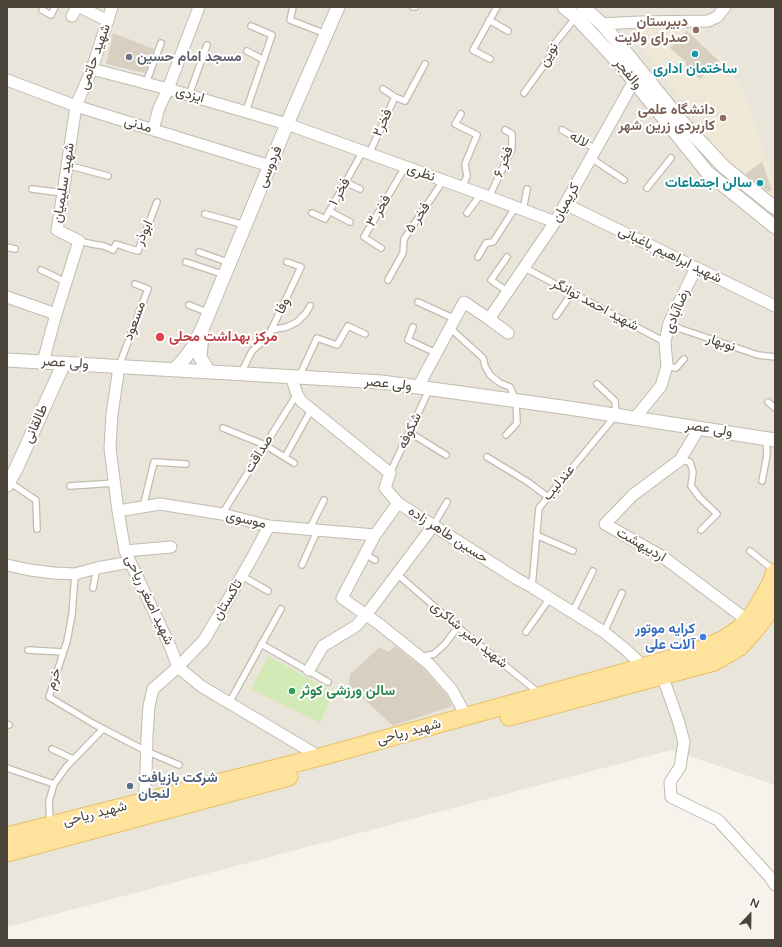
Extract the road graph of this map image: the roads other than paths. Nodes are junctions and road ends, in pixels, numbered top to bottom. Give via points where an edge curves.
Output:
1 (55, 7) edge
2 (112, 7) edge
3 (293, 7) edge
4 (338, 7) edge
5 (497, 7) edge
6 (564, 7) edge
7 (724, 7) edge
8 (195, 8) edge
9 (42, 10) dead end
10 (76, 10) edge
11 (579, 12) edge
12 (489, 20) junction
13 (108, 21) junction
14 (602, 24) junction
15 (251, 26) dead end
16 (508, 31) dead end
17 (327, 34) junction
18 (161, 43) dead end
19 (207, 45) dead end
20 (247, 51) dead end
21 (490, 58) dead end
22 (264, 60) junction
23 (425, 64) dead end
24 (92, 69) junction
25 (7, 80) edge
26 (634, 81) junction
27 (146, 83) junction
28 (168, 89) junction
29 (383, 89) dead end
30 (524, 93) dead end
31 (189, 95) junction
32 (395, 97) junction
33 (76, 106) junction
34 (246, 112) junction
35 (461, 114) dead end
36 (287, 124) junction
37 (153, 130) junction
38 (505, 130) dead end
39 (562, 130) dead end
40 (366, 152) junction
41 (593, 154) junction
42 (670, 158) dead end
43 (67, 166) junction
44 (270, 166) junction
45 (405, 167) junction
46 (108, 176) dead end
47 (624, 180) dead end
48 (443, 181) junction
49 (345, 182) junction
50 (462, 187) junction
51 (647, 188) dead end
52 (32, 189) dead end
53 (360, 189) dead end
54 (527, 189) dead end
55 (63, 194) junction
56 (485, 196) junction
57 (157, 202) dead end
58 (565, 204) junction
59 (775, 208) edge
60 (519, 209) junction
61 (329, 211) junction
62 (312, 213) dead end
63 (467, 213) dead end
64 (205, 214) dead end
65 (350, 222) dead end
66 (555, 222) junction
67 (245, 226) junction
68 (775, 227) edge
69 (79, 241) junction
70 (7, 248) edge
71 (381, 248) dead end
72 (15, 249) dead end
73 (199, 252) dead end
74 (478, 257) dead end
75 (507, 257) dead end
76 (186, 262) dead end
77 (287, 262) dead end
78 (525, 268) junction
79 (696, 268) junction
80 (227, 269) junction
81 (41, 270) dead end
82 (388, 280) dead end
83 (66, 282) junction
84 (135, 284) dead end
85 (508, 292) junction
86 (572, 293) junction
87 (7, 297) edge
88 (418, 302) dead end
89 (189, 305) dead end
90 (310, 306) dead end
91 (775, 306) edge
92 (209, 313) junction
93 (56, 314) junction
94 (556, 316) dead end
95 (490, 319) junction
96 (669, 323) junction
97 (452, 324) junction
98 (203, 327) junction
99 (413, 327) dead end
100 (271, 330) junction
101 (508, 333) dead end
102 (365, 334) dead end
103 (665, 342) junction
104 (436, 353) junction
105 (775, 357) edge
106 (684, 359) dead end
107 (7, 360) edge
108 (43, 362) junction
109 (64, 363) junction
110 (667, 366) junction
111 (119, 367) junction
112 (175, 369) junction
113 (209, 372) junction
114 (241, 374) junction
115 (295, 377) junction
116 (597, 384) dead end
117 (424, 388) junction
118 (297, 394) junction
119 (516, 401) junction
120 (768, 402) dead end
121 (775, 408) edge
122 (311, 410) junction
123 (616, 416) junction
124 (635, 418) junction
125 (223, 428) dead end
126 (698, 428) junction
127 (409, 432) junction
128 (506, 435) dead end
129 (770, 439) edge
130 (265, 445) junction
131 (775, 449) edge
132 (446, 455) dead end
133 (285, 457) junction
134 (487, 457) dead end
135 (680, 460) junction
136 (294, 463) dead end
137 (186, 464) dead end
138 (390, 473) junction
139 (762, 481) dead end
140 (8, 482) edge
141 (115, 483) junction
142 (70, 486) dead end
143 (548, 497) junction
144 (324, 500) dead end
145 (447, 502) dead end
146 (398, 503) junction
147 (143, 507) junction
148 (118, 511) junction
149 (222, 514) junction
150 (269, 526) junction
151 (433, 526) junction
152 (37, 529) dead end
153 (313, 530) junction
154 (701, 530) dead end
155 (375, 535) junction
156 (536, 535) junction
157 (171, 547) dead end
158 (125, 551) junction
159 (573, 551) dead end
160 (750, 551) dead end
161 (365, 554) junction
162 (375, 560) dead end
163 (130, 562) junction
164 (7, 565) edge
165 (302, 565) dead end
166 (97, 568) junction
167 (593, 571) dead end
168 (775, 572) edge
169 (74, 574) junction
170 (397, 574) junction
171 (242, 576) junction
172 (532, 587) junction
173 (93, 588) dead end
174 (268, 591) dead end
175 (622, 593) dead end
176 (550, 598) junction
177 (775, 604) edge
178 (281, 609) dead end
179 (572, 613) junction
180 (366, 615) junction
181 (747, 620) junction
182 (458, 627) junction
183 (526, 632) dead end
184 (604, 632) junction
185 (262, 644) junction
186 (28, 650) dead end
187 (63, 652) junction
188 (420, 657) junction
189 (178, 667) junction
190 (644, 667) junction
191 (309, 670) junction
192 (662, 675) junction
193 (328, 682) dead end
194 (542, 695) junction
195 (229, 703) junction
196 (466, 716) junction
197 (103, 729) junction
198 (52, 749) dead end
199 (146, 751) junction
200 (320, 757) junction
201 (73, 759) junction
202 (179, 765) dead end
203 (7, 768) edge
204 (54, 784) junction
205 (144, 801) junction
206 (50, 825) junction
207 (7, 836) edge
208 (7, 853) edge
209 (775, 885) edge

1 - 9 lane via 51,15
2 - 13 street, شهید حاتمی
3 - 17 lane via 290,20
4 - 17 street, فردوسی
5 - 12 lane
6 - 11 street, والفجر
7 - 14 street via 717,17 708,21
8 - 28 street
10 - 13 street
11 - 14 street, والفجر
11 - 26 street, والفجر
11 - 30 lane, نوین via 552,47 550,58
12 - 16 lane
12 - 21 lane via 473,50
13 - 24 street, شهید حاتمی
14 - 59 street, والفجر via 682,122 724,167
15 - 22 lane via 272,35
17 - 36 street, فردوسی
18 - 27 lane
19 - 31 lane
20 - 22 lane
22 - 34 lane
23 - 32 lane, فخر۲ via 405,101
24 - 27 street, ایزدی
24 - 33 street, شهید حاتمی
25 - 33 street, مدنی
26 - 41 street, کریمیان
26 - 68 street, والفجر via 708,172
27 - 28 street, ایزدی
28 - 31 street, ایزدی
28 - 37 street
29 - 32 lane
31 - 34 street, ایزدی
32 - 40 lane, فخر۲
33 - 37 street, مدنی
33 - 43 street, شهید سلیمیان
34 - 36 street, ایزدی
35 - 50 lane via 455,124 477,135 465,164 467,176
36 - 40 street, نظری
36 - 44 street, فردوسی
37 - 44 street, مدنی
38 - 56 lane, فخر ۶ via 512,134 512,149
39 - 41 lane, لاله
40 - 45 street, نظری
40 - 49 lane, فخر ۱
41 - 47 lane, لاله
41 - 58 street, کریمیان
42 - 51 lane
43 - 46 lane
43 - 55 street, شهید سلیمیان
44 - 67 street, فردوسی
45 - 48 street, نظری
45 - 71 lane, فخر ۳ via 364,237
48 - 50 street, نظری
48 - 82 lane, فخر ۵ via 404,239 403,253
49 - 53 lane
49 - 61 lane, فخر ۱
50 - 56 street, نظری
52 - 55 lane
54 - 60 lane
55 - 69 street, شهید سلیمیان via 57,230
56 - 60 street, نظری
56 - 63 lane
57 - 69 lane, ابوذر via 138,251 116,244 113,250
58 - 66 street, کریمیان
58 - 79 street, شهید ابراهیم باغبانی
60 - 66 street, نظری
60 - 74 lane via 493,242 486,243
61 - 62 lane, فخر ۱ via 325,219
61 - 65 lane
64 - 67 lane
66 - 78 street, کریمیان
67 - 80 street, فردوسی
69 - 83 street, شهید سلیمیان
70 - 72 lane
73 - 80 lane
75 - 85 lane via 491,280
76 - 80 lane
77 - 100 lane, وفا via 301,267
78 - 85 street, کریمیان
78 - 86 lane, شهید احمد توانگر
79 - 91 street, شهید ابراهیم باغبانی
79 - 96 street, رضاآبادی
80 - 92 street, فردوسی
81 - 83 lane
83 - 93 street, شهید سلیمیان
84 - 111 lane, مسعود via 148,289
85 - 95 street, کریمیان
86 - 94 lane
86 - 103 lane, شهید احمد توانگر
87 - 93 street
88 - 97 lane
89 - 92 lane
90 - 100 lane via 297,322
92 - 98 street, فردوسی
93 - 108 street, شهید سلیمیان
95 - 97 street via 464,302
95 - 101 street
96 - 103 street, رضاآبادی
96 - 105 lane, نوبهار via 758,355
97 - 104 street
97 - 119 lane via 483,358 490,375 510,387
98 - 112 street, فردوسی via 193,348
98 - 113 street, فردوسی via 200,357
99 - 104 lane via 408,340
100 - 114 lane, وفا via 268,337 252,351
102 - 115 lane via 348,326 337,345 317,338
103 - 110 street, رضاآبادی
104 - 117 street
106 - 110 lane via 676,368
107 - 108 street, ولی عصر
108 - 109 street, ولی عصر
109 - 111 street, ولی عصر
109 - 140 street, طالقانی
110 - 124 street, رضاآبادی via 661,386
111 - 112 street, ولی عصر
111 - 141 street, شهید اصغر ریاحی via 110,448
112 - 113 street, ولی عصر
113 - 114 street, ولی عصر
114 - 115 street, ولی عصر
115 - 117 street, ولی عصر via 382,382
115 - 118 street
116 - 123 lane via 615,402
117 - 119 street, ولی عصر
117 - 127 lane, شکوفه
118 - 122 street via 300,401
118 - 130 lane, صداقت
119 - 123 street, ولی عصر
119 - 128 lane via 517,423
120 - 121 lane
122 - 133 lane
122 - 138 street
123 - 124 street, ولی عصر
123 - 143 lane, عندلیب
124 - 126 street, ولی عصر
125 - 130 lane
126 - 129 street, ولی عصر
126 - 135 street, اردیبهشت
127 - 132 lane
127 - 138 lane, شکوفه
129 - 131 street
129 - 139 lane
130 - 133 lane
130 - 149 lane, صداقت
133 - 136 lane
134 - 143 lane
135 - 154 lane via 690,462 693,472 691,486 717,514
135 - 181 street, اردیبهشت via 633,495 605,524 663,557
137 - 147 lane via 154,462
138 - 146 street, حسین طاهر زاده via 385,488
140 - 152 lane via 36,500
141 - 142 lane
141 - 148 street, شهید اصغر ریاحی
143 - 156 lane, عندلیب via 539,508
144 - 153 lane
145 - 151 lane
146 - 151 street, حسین طاهر زاده
146 - 155 street
147 - 148 street, موسوی
147 - 149 street, موسوی via 160,504
148 - 158 street, شهید اصغر ریاحی
149 - 150 street, موسوی
150 - 153 street, موسوی
150 - 171 street, تاکستان
151 - 170 street
151 - 172 street, حسین طاهر زاده
153 - 155 street, موسوی
153 - 165 lane
155 - 161 street
156 - 159 lane
156 - 172 lane, عندلیب
157 - 158 street
158 - 163 street, شهید اصغر ریاحی
160 - 168 lane
161 - 162 lane
161 - 180 street via 342,598
163 - 166 street
163 - 189 street, شهید اصغر ریاحی
164 - 169 street
166 - 169 street
166 - 173 lane
167 - 179 lane
168 - 181 main road, شهید ریاحی via 770,585
169 - 187 lane, خرم via 72,615
170 - 180 street
170 - 182 lane, شهید امیر شاکری
171 - 174 lane
171 - 189 street, تاکستان via 204,640
172 - 176 street, حسین طاهر زاده
175 - 184 lane
176 - 179 street, حسین طاهر زاده
176 - 183 lane
177 - 192 main road, شهید ریاحی via 740,647 714,662
178 - 185 lane
179 - 184 street, حسین طاهر زاده
180 - 188 street
180 - 191 street via 356,626 323,646
181 - 190 main road, شهید ریاحی via 739,630 724,639 699,650
182 - 188 lane via 434,654
182 - 194 lane, شهید امیر شاکری
184 - 190 street, حسین طاهر زاده
185 - 191 lane
185 - 195 lane
186 - 187 lane
187 - 197 lane, خرم via 49,697
188 - 196 street via 452,690
189 - 195 street, شهید اصغر ریاحی via 201,686
189 - 199 street, تاکستان via 153,689 149,706
190 - 194 main road, شهید ریاحی
191 - 193 lane
192 - 208 main road, شهید ریاحی
192 - 209 street via 684,742 680,767 670,782 671,796 718,820
194 - 196 main road, شهید ریاحی
195 - 200 street, شهید اصغر ریاحی
196 - 200 main road, شهید ریاحی
197 - 199 lane, خرم
197 - 201 lane
198 - 201 lane
199 - 202 lane, خرم
199 - 205 street, تاکستان
200 - 205 main road, شهید ریاحی
201 - 204 lane
203 - 204 lane
204 - 206 lane via 49,800
205 - 206 main road, شهید ریاحی
206 - 207 main road, شهید ریاحی

